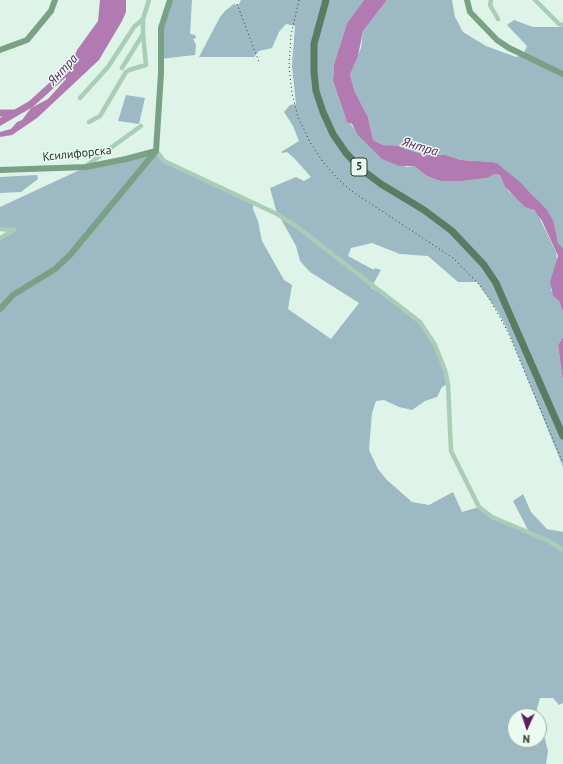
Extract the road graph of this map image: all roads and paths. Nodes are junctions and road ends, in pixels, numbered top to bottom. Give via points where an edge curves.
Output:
1 (55, 0) edge
2 (149, 0) edge
3 (170, 0) edge
4 (326, 0) edge
5 (468, 0) edge
6 (491, 0) edge
7 (535, 0) edge
8 (498, 19) dead end
9 (143, 20) junction
10 (563, 25) edge
11 (143, 34) junction
12 (0, 50) edge
13 (122, 68) dead end
14 (563, 74) edge
15 (80, 98) dead end
16 (89, 122) dead end
17 (141, 126) dead end
18 (156, 151) junction
19 (86, 167) junction
20 (0, 170) edge
21 (0, 229) edge
22 (0, 238) edge
23 (0, 309) edge
24 (563, 436) edge
25 (563, 550) edge

1 - 12 street via 51,12 27,40
2 - 9 street
3 - 18 street via 161,28
4 - 24 main road, 5 via 314,44 314,72 316,91 333,134 361,169 452,231 484,265 496,283
5 - 14 street via 470,12 497,40
6 - 8 street via 490,5
7 - 10 street
9 - 11 street
9 - 15 street via 134,27 108,67
11 - 13 street
11 - 16 street via 146,65 126,72 100,116
17 - 19 street
18 - 19 street, Ксилифорска via 126,160
18 - 23 street via 70,255 55,269 13,295
18 - 25 street via 164,161 277,214 296,226 420,322 435,345 445,370 451,451 479,507 492,517 549,540
19 - 20 street, Ксилифорска
21 - 22 street via 14,230

